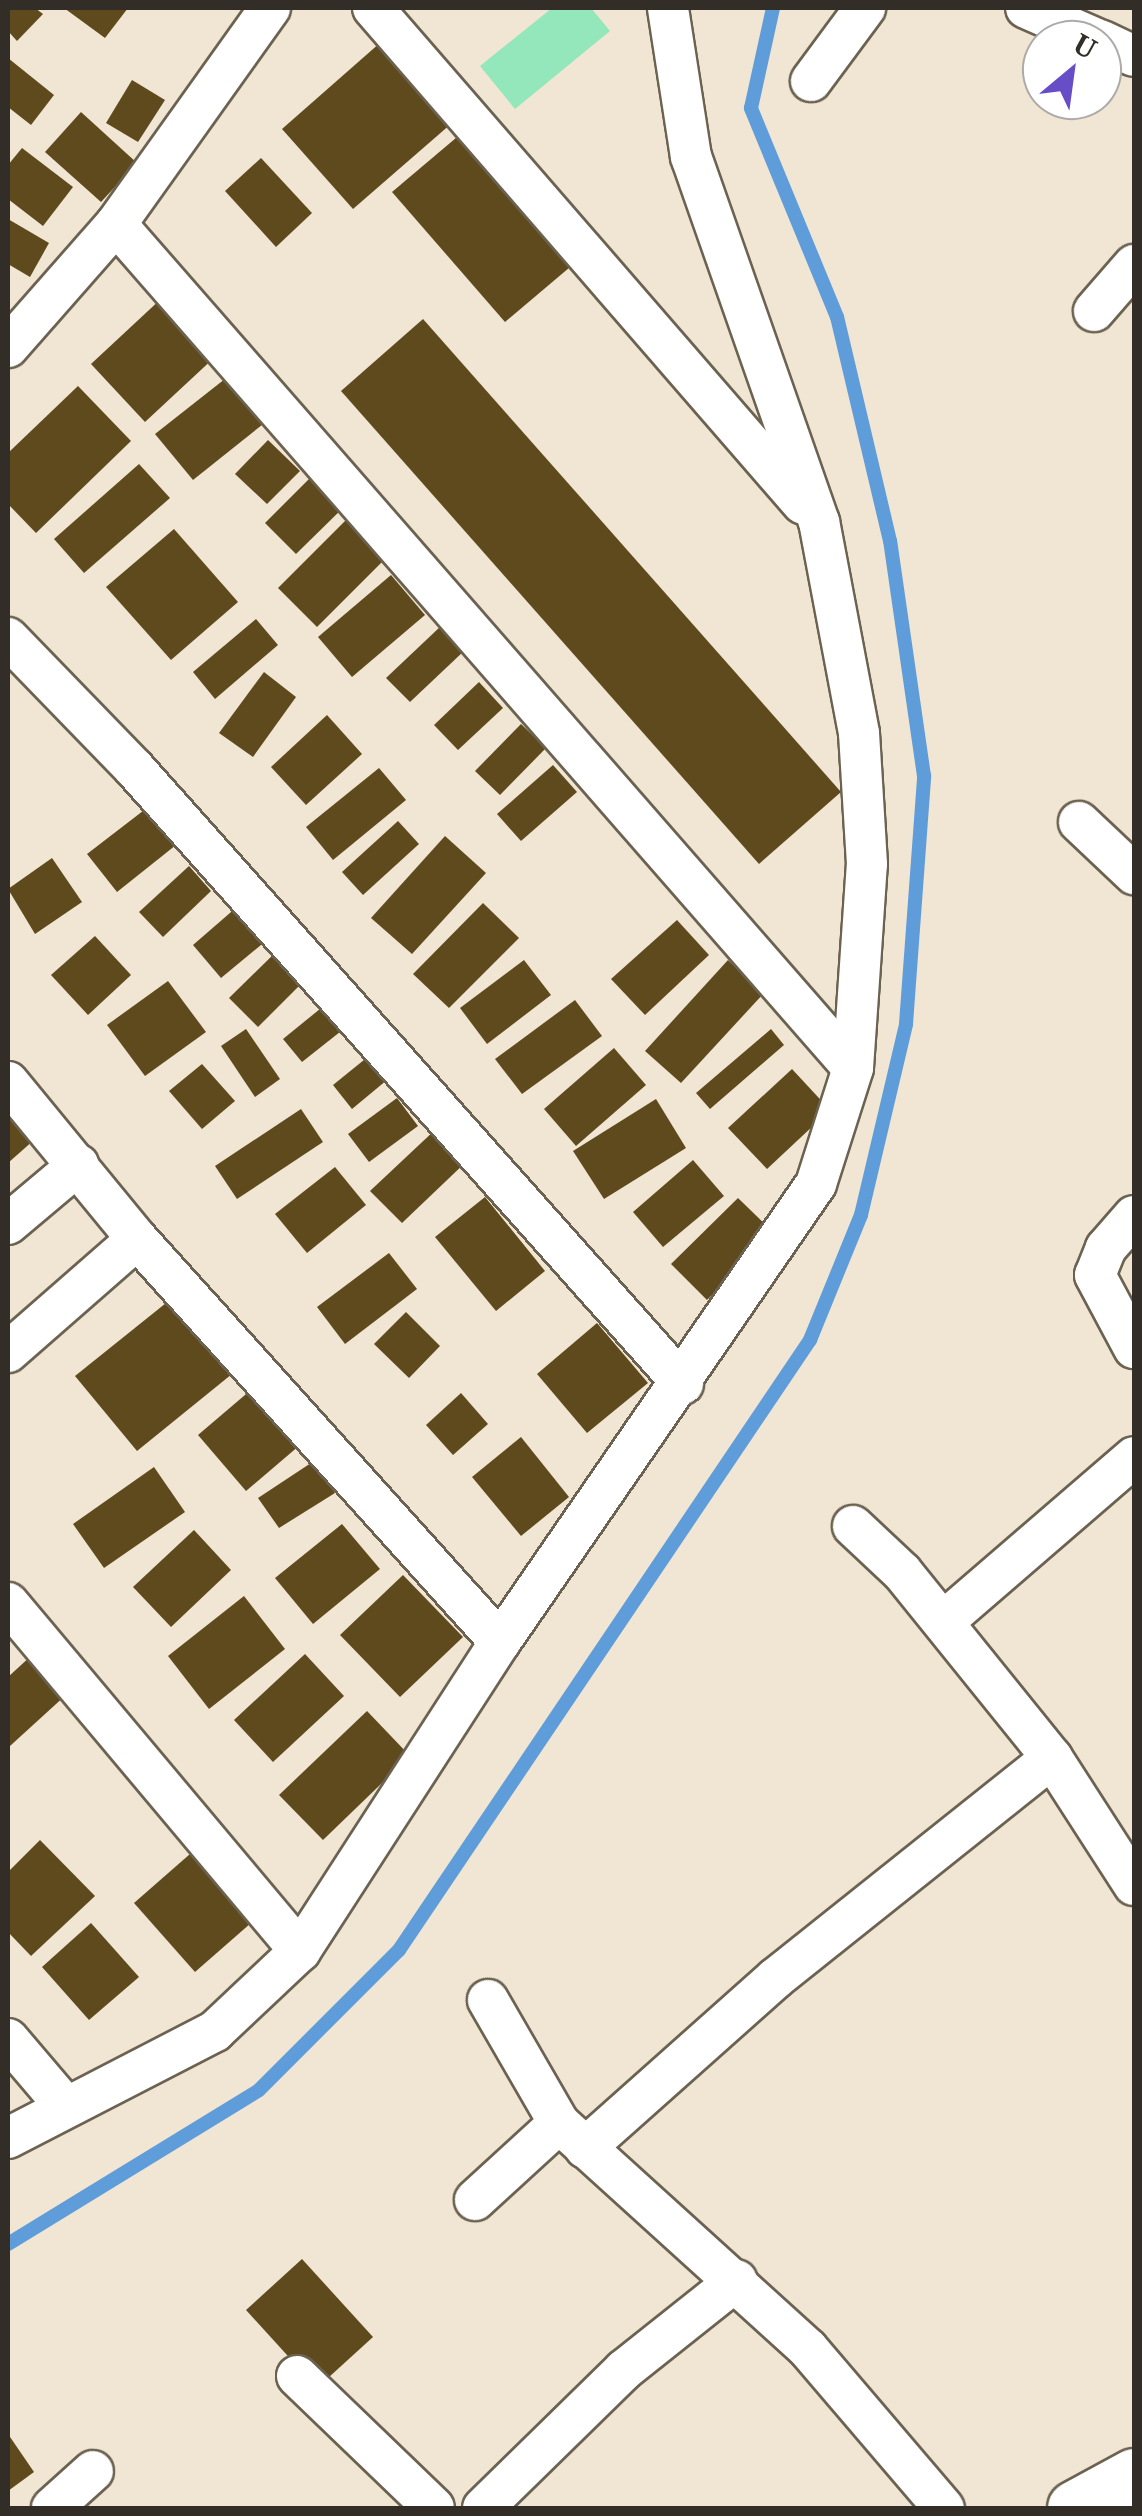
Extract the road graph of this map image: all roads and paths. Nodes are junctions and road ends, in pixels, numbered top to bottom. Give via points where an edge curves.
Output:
1 (270, 8) edge
2 (374, 8) edge
3 (668, 8) edge
4 (865, 8) edge
5 (1026, 8) edge
6 (1053, 20) edge
7 (811, 81) dead end
8 (116, 224) junction
9 (1134, 265) edge
10 (1094, 311) dead end
11 (8, 347) edge
12 (818, 522) junction
13 (8, 638) edge
14 (1079, 822) dead end
15 (1134, 874) edge
16 (853, 1068) junction
17 (8, 1082) edge
18 (78, 1165) junction
19 (1134, 1216) edge
20 (8, 1224) edge
21 (136, 1239) junction
22 (1134, 1348) edge
23 (8, 1352) edge
24 (684, 1384) junction
25 (1134, 1457) edge
26 (853, 1526) dead end
27 (8, 1603) edge
28 (943, 1622) junction
29 (500, 1642) junction
30 (1052, 1758) junction
31 (1134, 1884) edge
32 (300, 1951) junction
33 (488, 2000) dead end
34 (8, 2038) edge
35 (66, 2106) junction
36 (572, 2136) junction
37 (8, 2138) edge
38 (476, 2200) dead end
39 (736, 2280) junction
40 (297, 2376) dead end
41 (93, 2470) dead end
42 (1134, 2476) edge
43 (52, 2508) edge
44 (434, 2508) edge
45 (483, 2508) edge
46 (944, 2508) edge
47 (1074, 2508) edge

1 - 8 street
2 - 12 street
3 - 12 street via 691,157
4 - 7 street
5 - 6 street
8 - 11 street
8 - 16 street
9 - 10 street
12 - 16 street via 859,733 867,864
13 - 24 street via 134,768
14 - 15 street
16 - 24 street via 816,1184
17 - 18 street
18 - 20 street
18 - 21 street
19 - 22 street via 1106,1248 1095,1275
21 - 23 street
21 - 29 street
24 - 29 street
25 - 28 street
26 - 28 street
27 - 32 street
28 - 30 street
29 - 32 street
30 - 31 street
30 - 36 street
32 - 35 street via 216,2031
33 - 36 street
34 - 35 street
35 - 37 street
36 - 38 street
36 - 39 street
39 - 45 street via 624,2370
39 - 46 street via 808,2349
40 - 44 street
41 - 43 street
42 - 47 street

